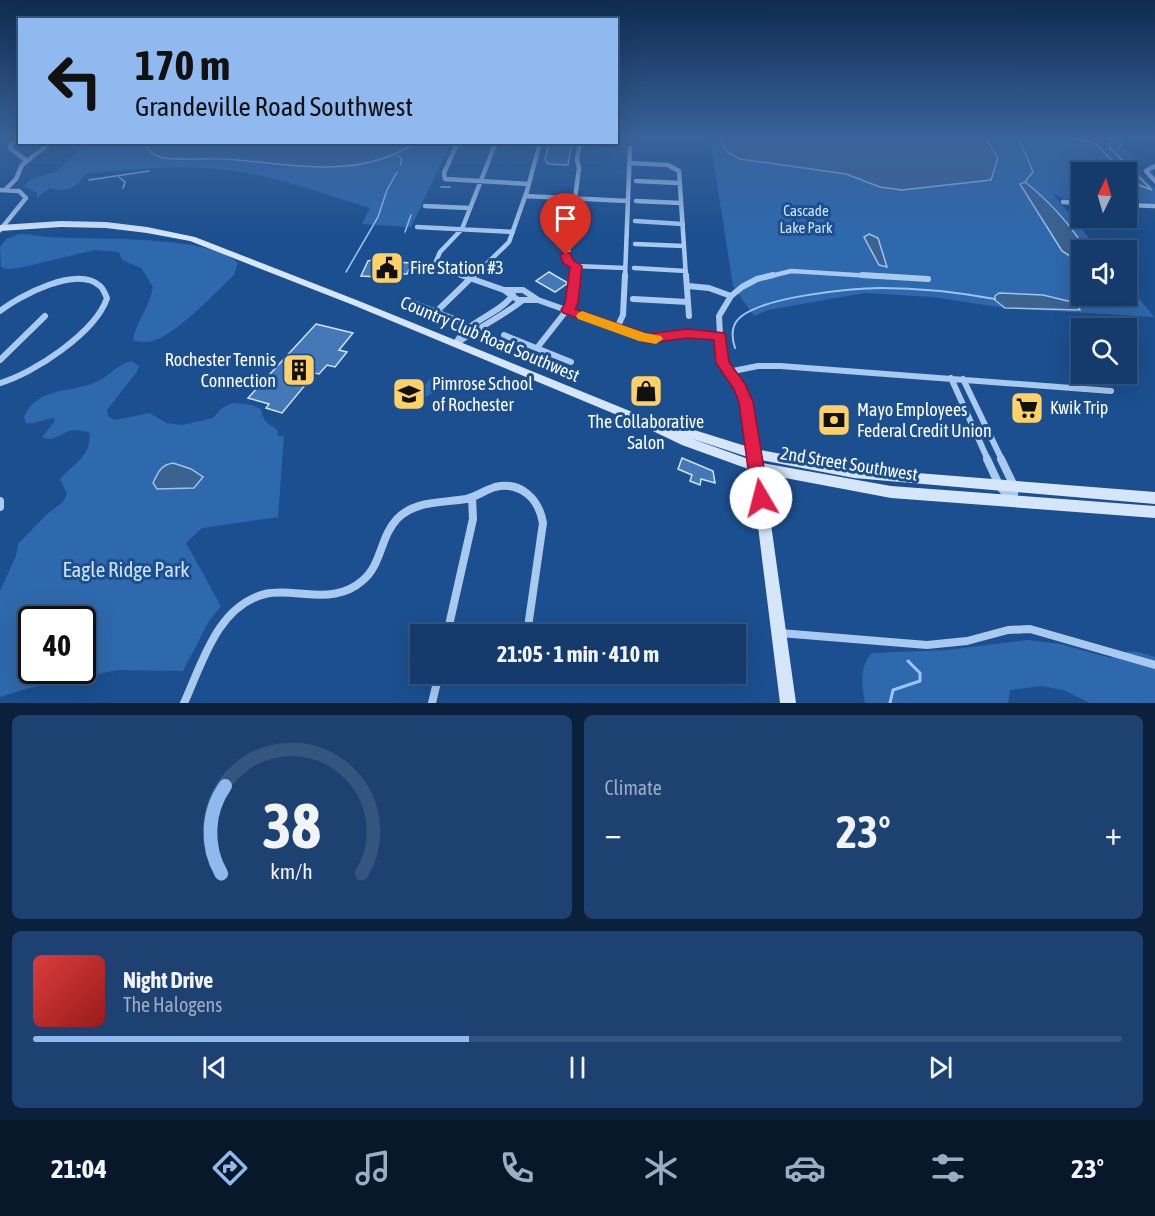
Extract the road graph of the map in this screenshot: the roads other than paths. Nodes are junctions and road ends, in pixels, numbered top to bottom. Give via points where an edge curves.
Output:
1 (18, 171) edge
2 (447, 171) edge
3 (484, 171) edge
4 (533, 171) edge
5 (579, 171) edge
6 (629, 171) edge
7 (679, 171) edge
8 (480, 182) junction
9 (636, 182) dead end
10 (680, 183) junction
11 (529, 184) junction
12 (3, 190) edge
13 (525, 196) junction
14 (575, 198) junction
15 (628, 201) junction
16 (636, 201) dead end
17 (1063, 202) dead end
18 (1071, 202) edge
19 (681, 203) junction
20 (1137, 205) edge
21 (425, 206) dead end
22 (1155, 206) edge
23 (469, 208) junction
24 (635, 221) dead end
25 (683, 224) junction
26 (417, 227) dead end
27 (462, 229) junction
28 (1, 230) edge
29 (513, 232) junction
30 (635, 244) dead end
31 (684, 246) junction
32 (576, 266) junction
33 (625, 268) junction
34 (634, 268) dead end
35 (686, 271) junction
36 (472, 278) junction
37 (928, 279) dead end
38 (687, 286) junction
39 (504, 290) junction
40 (519, 290) junction
41 (528, 293) junction
42 (513, 296) junction
43 (731, 296) junction
44 (633, 299) dead end
45 (524, 300) junction
46 (538, 300) junction
47 (411, 302) dead end
48 (688, 302) junction
49 (568, 310) junction
50 (0, 311) edge
51 (436, 312) junction
52 (45, 316) dead end
53 (689, 316) dead end
54 (491, 317) junction
55 (464, 323) dead end
56 (617, 328) junction
57 (504, 335) dead end
58 (720, 336) junction
59 (456, 344) junction
60 (537, 348) junction
61 (0, 360) edge
62 (571, 362) dead end
63 (728, 372) junction
64 (951, 378) junction
65 (963, 379) junction
66 (0, 383) edge
67 (1111, 391) dead end
68 (638, 419) joint
69 (755, 460) junction
70 (1000, 487) junction
71 (1014, 495) junction
72 (472, 497) junction
73 (1155, 498) edge
74 (0, 501) edge
75 (0, 507) edge
76 (1155, 512) edge
77 (449, 624) edge
78 (528, 624) edge
79 (780, 633) junction
80 (1155, 665) edge
81 (437, 684) edge
82 (184, 703) edge
83 (432, 703) edge
84 (788, 703) edge

1 - 12 street via 16,179
2 - 8 street via 444,178 450,181
3 - 8 street
4 - 11 street
5 - 14 street
6 - 15 street
7 - 10 street
8 - 11 street
8 - 23 street
9 - 10 street
10 - 19 street
11 - 13 street
12 - 28 street via 16,196 21,204
13 - 14 street
13 - 29 street
14 - 15 street
14 - 32 street via 566,257
15 - 33 street
16 - 19 street
17 - 18 street
19 - 25 street
20 - 22 street
21 - 23 street
23 - 27 street
24 - 25 street
25 - 31 street
26 - 27 street
27 - 29 street
27 - 36 street via 440,252 434,266
28 - 59 main road, Country Club Road Southwest via 92,225 192,239
29 - 36 street via 508,243
30 - 31 street
31 - 35 street
32 - 33 street
32 - 49 street
33 - 56 street via 623,315
34 - 35 street
35 - 38 street
36 - 39 street
36 - 51 street
37 - 43 street via 773,273 749,282
38 - 43 street
38 - 48 street
39 - 40 street
39 - 42 street
40 - 41 street
40 - 42 street
41 - 45 street
41 - 46 street
42 - 45 street
42 - 54 street
43 - 58 street via 720,313
44 - 48 street
45 - 46 street
45 - 54 street
46 - 49 street
47 - 51 street
48 - 53 street
49 - 56 street
49 - 60 street
50 - 66 street via 30,291 64,281 91,282 102,288 107,298 99,313 52,358 26,374
51 - 55 street
52 - 61 street
54 - 59 street
56 - 58 street via 651,339 687,333
57 - 60 street
58 - 63 street via 722,360
59 - 68 main road, Country Club Road Southwest
60 - 62 street
63 - 64 street via 772,365
63 - 69 street via 745,397
64 - 65 street
64 - 70 street
65 - 67 street
65 - 71 street
68 - 69 main road, 2nd Street Southwest via 686,442
69 - 70 main road, 2nd Street Southwest
69 - 71 main road, 2nd Street Southwest via 875,489
69 - 79 main road
70 - 71 main road, 2nd Street Southwest
71 - 73 main road, 2nd Street Southwest
71 - 76 main road, 2nd Street Southwest
72 - 77 street via 473,519
72 - 78 street via 507,486 532,497 539,505 543,523
72 - 82 street via 432,503 402,515 391,530 376,567 352,588 332,594 268,592 245,602 223,625
74 - 75 street
79 - 80 street via 927,645 1030,629
79 - 84 main road
81 - 83 street

